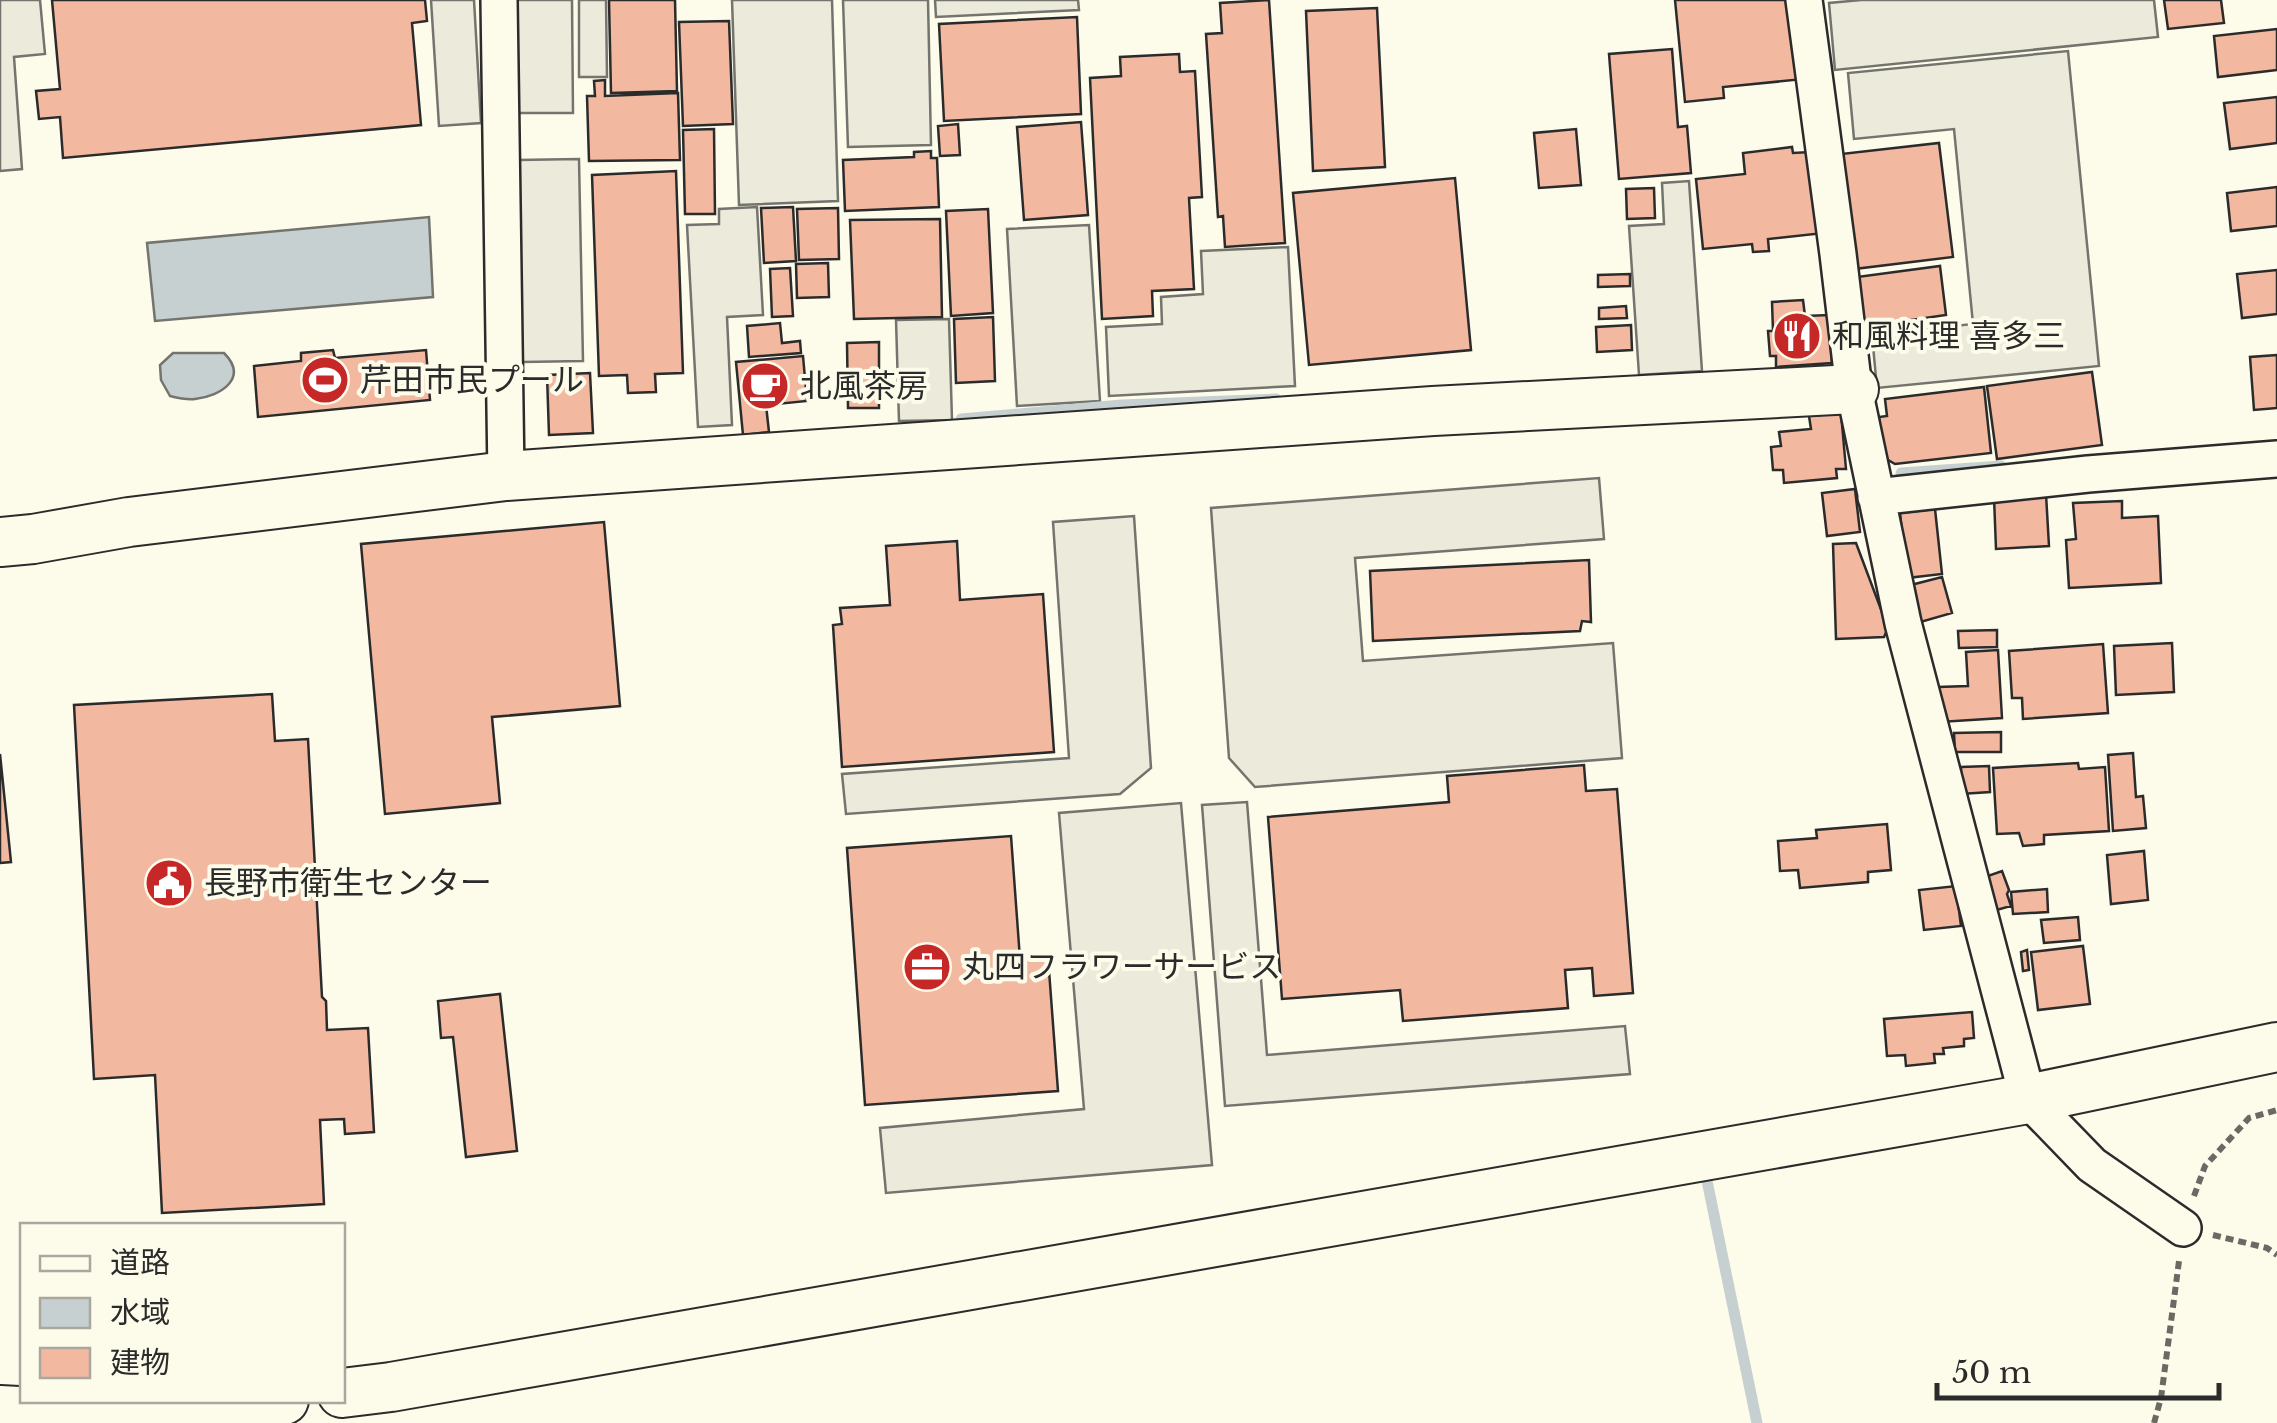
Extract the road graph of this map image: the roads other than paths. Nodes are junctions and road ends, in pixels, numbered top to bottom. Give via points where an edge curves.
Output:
1 (499, 0) edge
2 (1804, 0) edge
3 (1854, 389) junction
4 (2277, 459) edge
5 (506, 476) junction
6 (1876, 496) junction
7 (0, 542) edge
8 (2277, 1048) edge
9 (2028, 1099) junction
10 (2183, 1228) road end
11 (345, 1393) edge
12 (260, 1403) edge
13 (0, 1410) edge

1 - 5 street
2 - 3 street
3 - 5 street via 1433,411
3 - 6 street
4 - 6 street
5 - 7 street
6 - 9 street via 1902,623
8 - 9 street
9 - 10 street via 2092,1165
9 - 11 street
12 - 13 street via 110,1416

